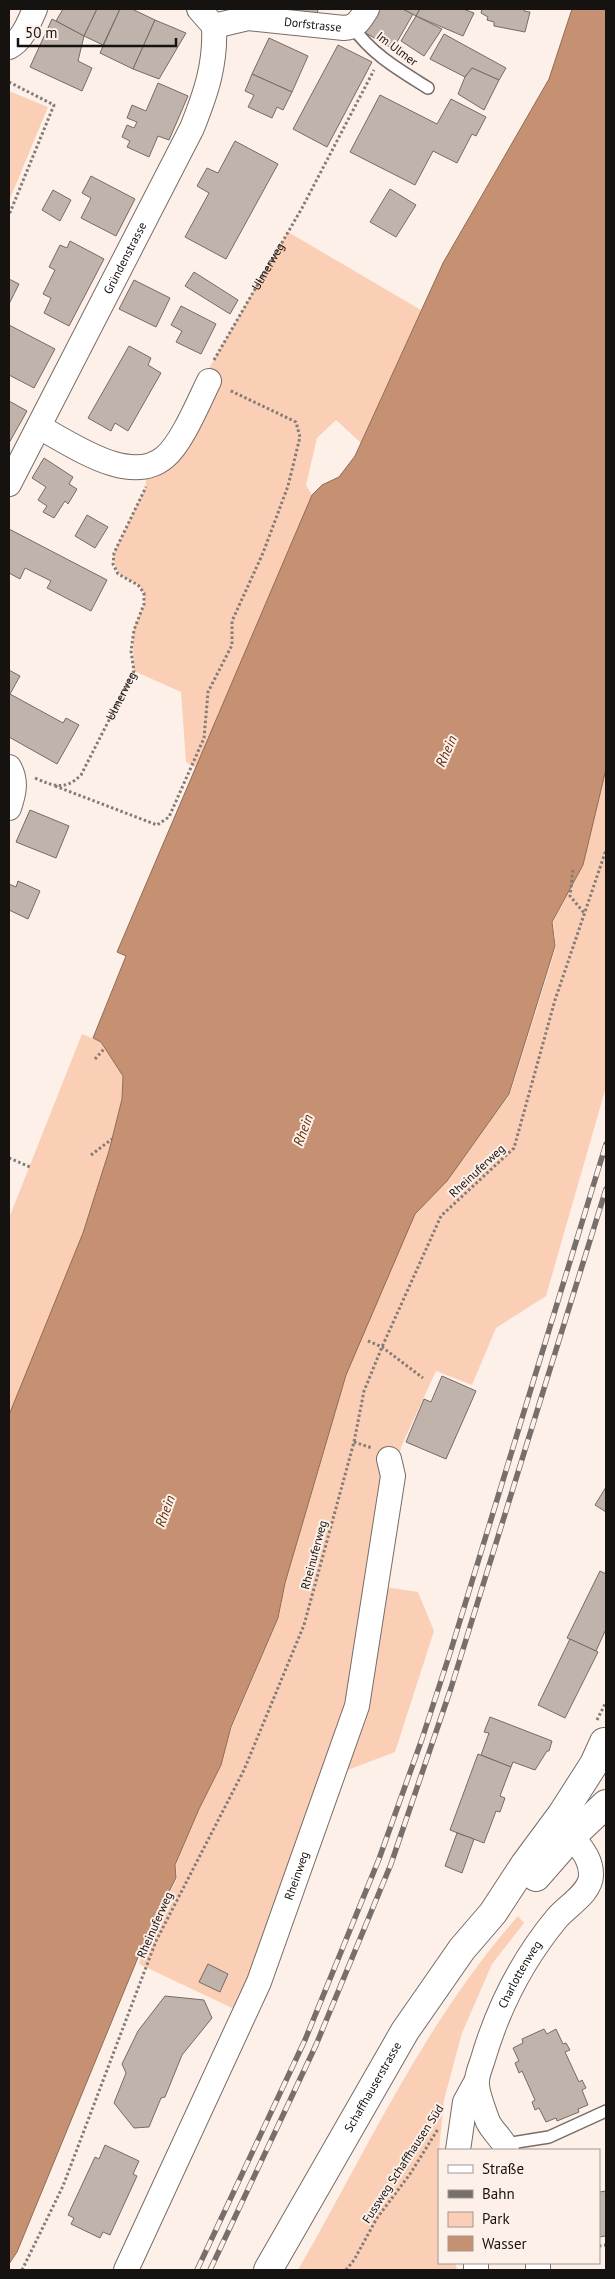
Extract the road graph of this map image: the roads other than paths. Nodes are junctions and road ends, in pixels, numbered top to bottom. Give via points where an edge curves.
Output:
1 (35, 9) edge
2 (206, 17) edge
3 (360, 18) edge
4 (9, 47) edge
5 (428, 88) dead end
6 (209, 381) road end
7 (39, 427) junction
8 (9, 484) edge
9 (9, 767) edge
10 (9, 808) edge
11 (389, 1459) dead end
12 (605, 1744) edge
13 (606, 1804) edge
14 (567, 1826) junction
15 (471, 2092) junction
16 (606, 2111) edge
17 (506, 2147) edge
18 (458, 2149) edge
19 (126, 2270) edge
20 (268, 2270) edge

1 - 4 street via 16,44
2 - 3 street, Dorfstrasse via 344,28
2 - 7 street, Gründenstrasse via 215,49 205,96 192,128
3 - 5 lane, Im Ulmer via 361,40
6 - 7 street via 177,443 165,458 148,466 125,468 103,461
7 - 8 street, Gründenstrasse
9 - 10 street via 14,793
11 - 19 street, Rheinweg via 393,1476 357,1706 259,1982
12 - 14 main road, Schaffhauserstrasse
13 - 14 main road, Schaffhauserstrasse
14 - 15 street, Charlottenweg via 584,1852 592,1875 579,1897 543,1936 519,1972
14 - 20 main road, Schaffhauserstrasse via 525,1864 493,1913 462,1950 405,2031
15 - 17 street
15 - 18 street, Charlottenweg
16 - 17 lane via 549,2137

